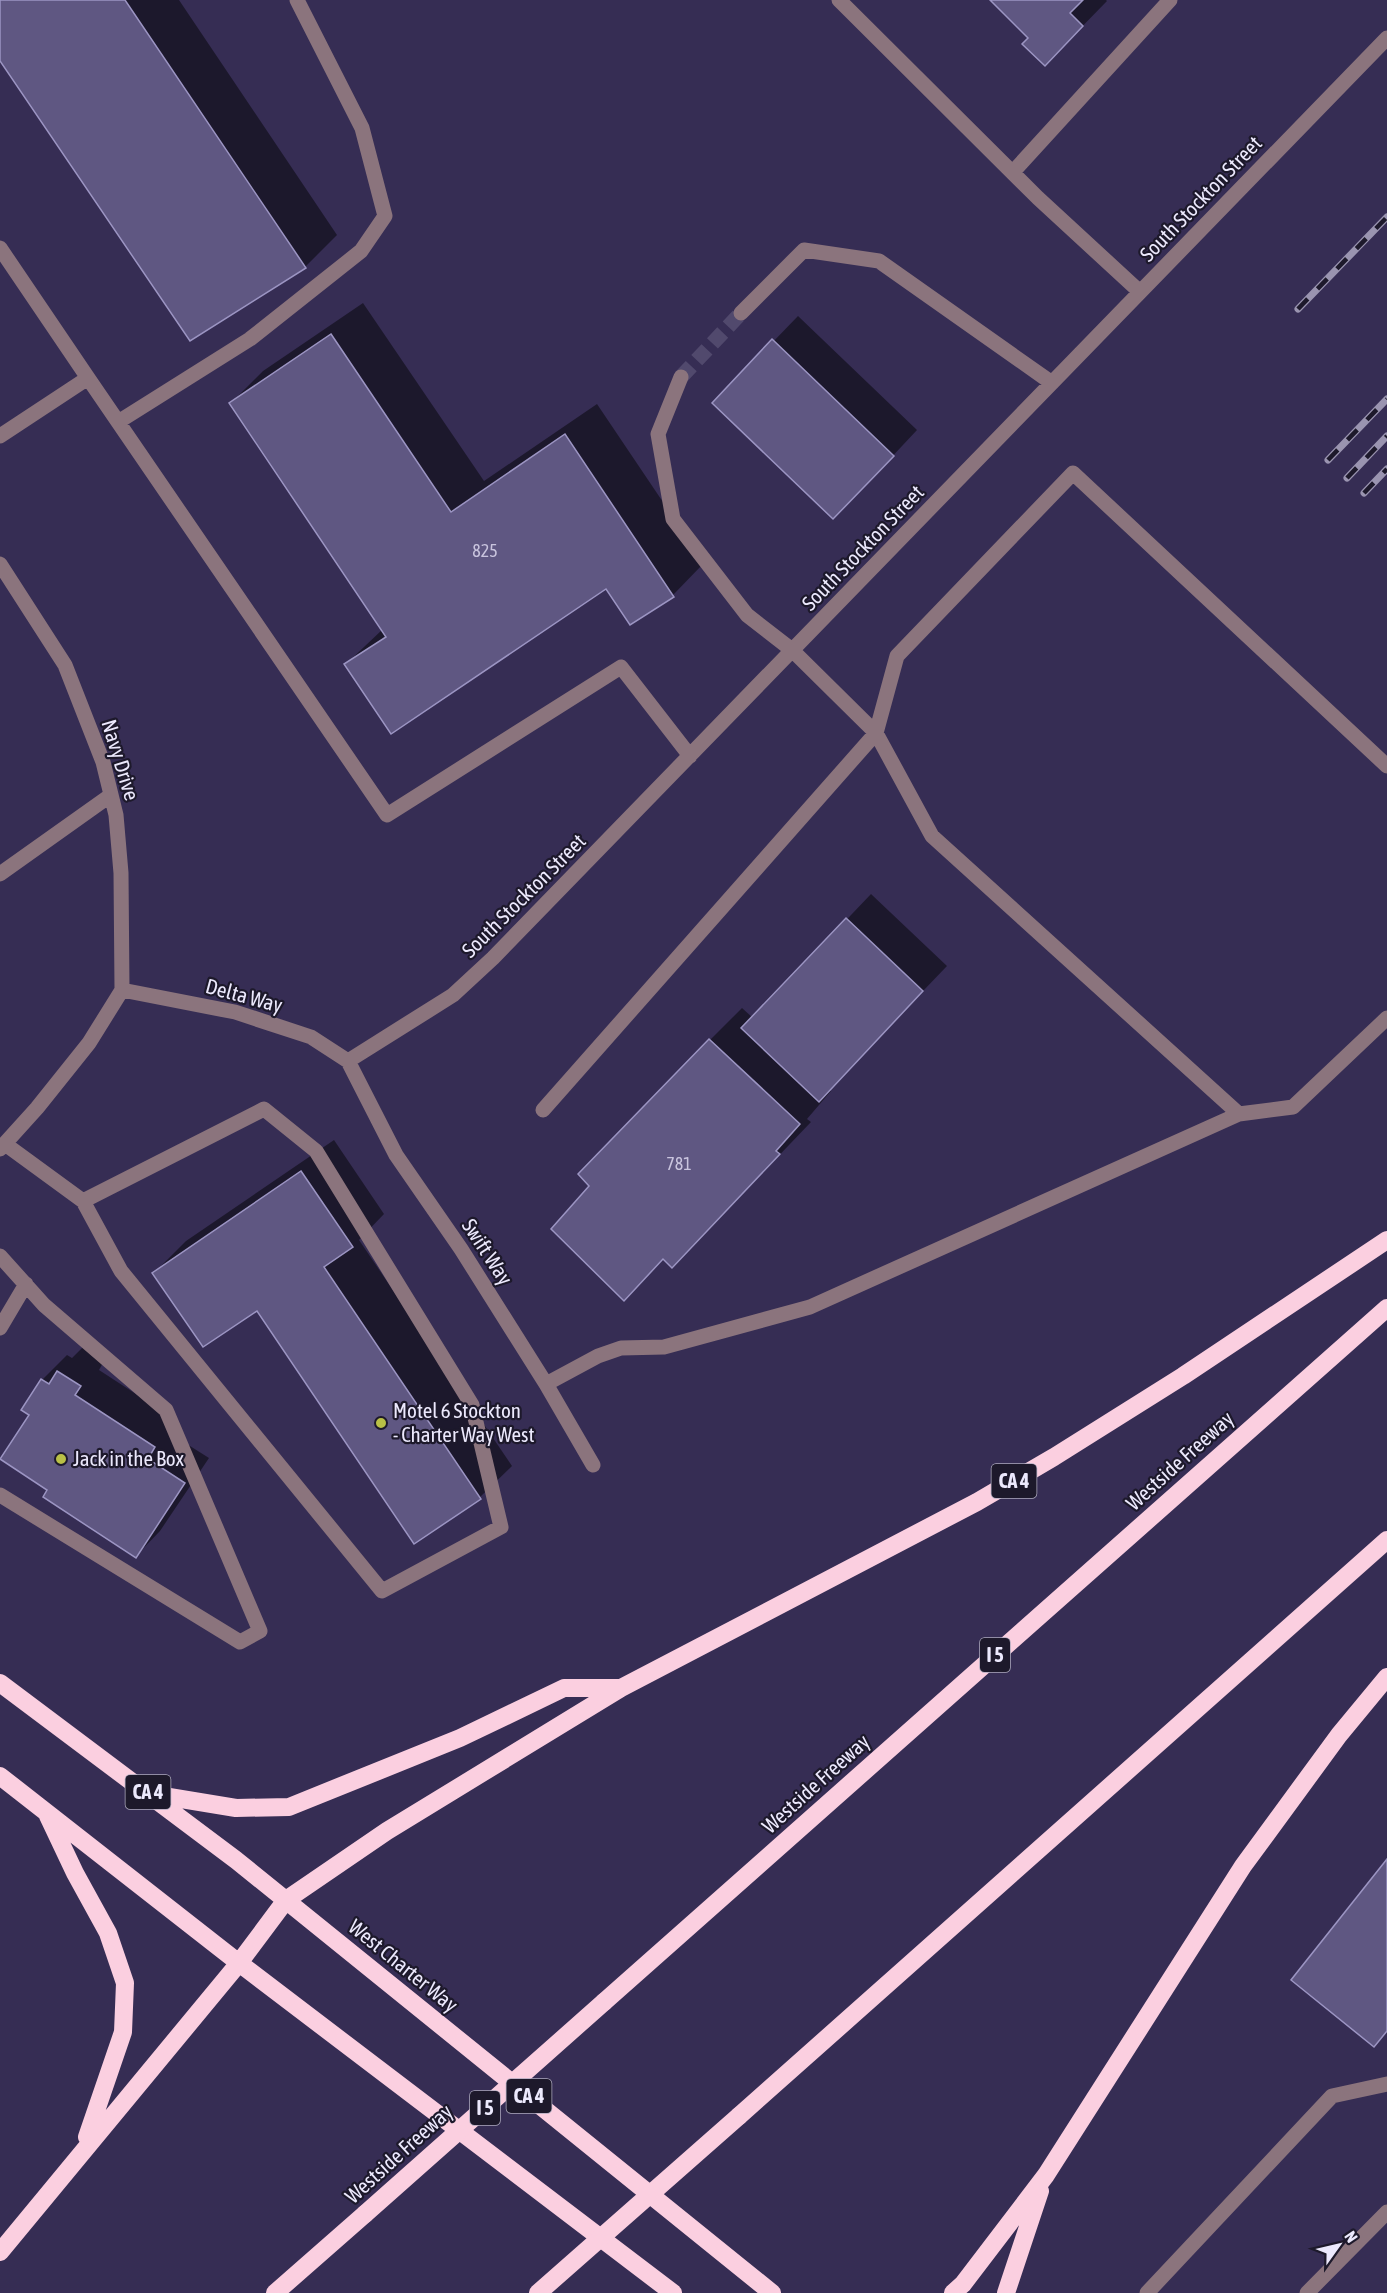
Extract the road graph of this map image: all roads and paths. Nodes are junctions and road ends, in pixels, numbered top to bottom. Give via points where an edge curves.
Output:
1 (297, 0) edge
2 (839, 0) edge
3 (1170, 0) edge
4 (1387, 38) edge
5 (1013, 172) junction
6 (0, 248) edge
7 (1140, 292) junction
8 (741, 313) tunnel mouth
9 (681, 377) tunnel mouth
10 (88, 378) junction
11 (1052, 383) junction
12 (118, 422) junction
13 (0, 436) edge
14 (0, 564) edge
15 (792, 650) junction
16 (876, 733) junction
17 (690, 756) junction
18 (1387, 766) edge
19 (111, 795) junction
20 (0, 874) edge
21 (122, 990) junction
22 (1387, 1018) edge
23 (348, 1061) junction
24 (543, 1110) dead end
25 (1239, 1114) junction
26 (2, 1147) edge
27 (83, 1201) junction
28 (1387, 1240) edge
29 (0, 1256) edge
30 (26, 1284) junction
31 (1387, 1308) edge
32 (0, 1328) edge
33 (546, 1383) junction
34 (593, 1465) dead end
35 (0, 1495) edge
36 (1387, 1540) edge
37 (1387, 1677) edge
38 (0, 1683) edge
39 (621, 1688) junction
40 (0, 1776) edge
41 (148, 1793) junction
42 (46, 1812) junction
43 (286, 1900) junction
44 (239, 1963) junction
45 (1387, 2084) edge
46 (82, 2152) junction
47 (1046, 2175) junction
48 (1387, 2212) edge
49 (0, 2252) edge
50 (275, 2293) edge
51 (538, 2293) edge
52 (673, 2293) edge
53 (772, 2293) edge
54 (953, 2293) edge
55 (1006, 2293) edge
56 (1147, 2293) edge
57 (1307, 2293) edge

1 - 12 street via 362,128 385,216 361,251 250,339
2 - 5 street
3 - 5 street
4 - 7 street, South Stockton Street
5 - 7 street
6 - 10 street
7 - 11 street, South Stockton Street
8 - 11 street via 804,250 879,261
9 - 15 street via 658,434 673,519 747,615
10 - 12 street
10 - 13 street
11 - 15 street, South Stockton Street
12 - 17 street via 387,815 621,668
14 - 19 street, Navy Drive via 65,665 103,762
15 - 16 street
15 - 17 street, South Stockton Street
16 - 18 street via 897,656 1073,473
16 - 24 street
16 - 25 street via 933,836
17 - 23 street, South Stockton Street via 453,995
19 - 20 street
19 - 21 street, Navy Drive via 121,873
21 - 23 street, Delta Way via 235,1012 311,1037
21 - 26 street via 89,1043
22 - 25 street via 1293,1107
23 - 33 street, Swift Way via 396,1155
25 - 33 street via 810,1307 664,1347 621,1348
26 - 27 street
27 - 27 street via 121,1271 382,1591 501,1527 472,1405 316,1151 264,1109
28 - 39 highway, CA 4 via 1184,1376 967,1508
29 - 30 street
30 - 32 street
30 - 35 street via 44,1305 166,1410 260,1631 240,1642
31 - 50 highway, Westside Freeway / I 5, bridge
33 - 34 street, Swift Way
36 - 51 highway, bridge
37 - 47 highway via 1339,1735 1243,1866
38 - 41 highway, West Charter Way / CA 4
39 - 41 highway via 564,1688 460,1738 289,1807 236,1808
39 - 43 highway via 387,1831
40 - 42 highway
41 - 43 highway, West Charter Way / CA 4
42 - 44 highway
42 - 46 highway via 108,1933 125,1983 123,2032
43 - 44 highway
43 - 53 highway, West Charter Way / CA 4
44 - 46 highway
44 - 52 highway
45 - 56 street via 1332,2096
46 - 49 highway
47 - 54 highway
47 - 55 highway
48 - 57 street

